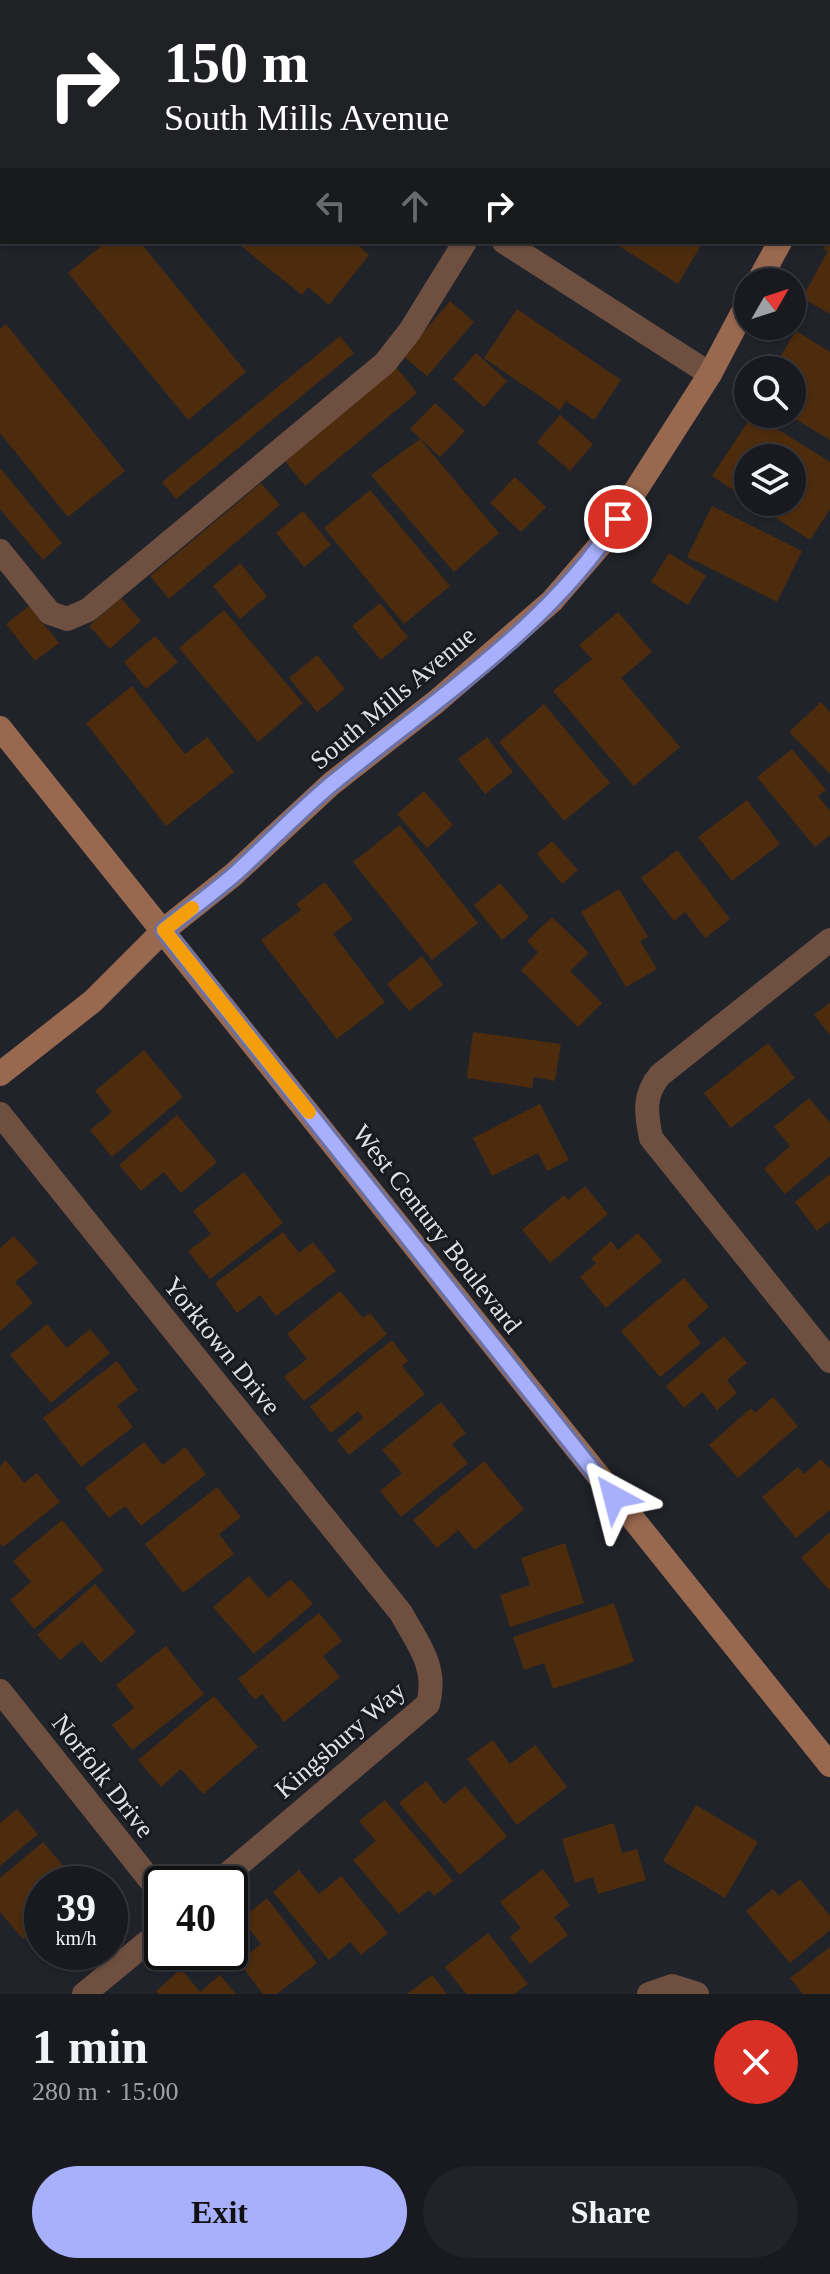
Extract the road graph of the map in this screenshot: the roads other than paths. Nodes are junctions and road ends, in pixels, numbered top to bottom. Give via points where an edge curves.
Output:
1 (464, 244) edge
2 (507, 244) edge
3 (779, 244) edge
4 (766, 268) edge
5 (734, 329) edge
6 (710, 374) junction
7 (0, 551) edge
8 (0, 728) edge
9 (164, 930) junction
10 (830, 940) edge
11 (0, 1074) edge
12 (0, 1114) edge
13 (830, 1361) edge
14 (401, 1613) joint
15 (0, 1691) edge
16 (830, 1765) edge
17 (237, 1866) edge
18 (144, 1872) edge
19 (144, 1945) edge
20 (84, 1994) edge
21 (649, 1994) edge
22 (697, 1994) edge

1 - 7 street via 385,363 88,610 67,619 50,613
2 - 6 street
3 - 4 street
5 - 6 street, South Mills Avenue
6 - 9 street, South Mills Avenue via 602,543 552,601
8 - 9 street, West Century Boulevard
9 - 11 street, South Mills Avenue via 93,1001
9 - 16 street, West Century Boulevard
10 - 13 street via 651,1085 645,1108 651,1138
12 - 14 street, Yorktown Drive
14 - 17 street, Kingsbury Way via 434,1683 428,1704
15 - 18 street, Norfolk Drive
19 - 20 street
21 - 22 street via 672,1986

